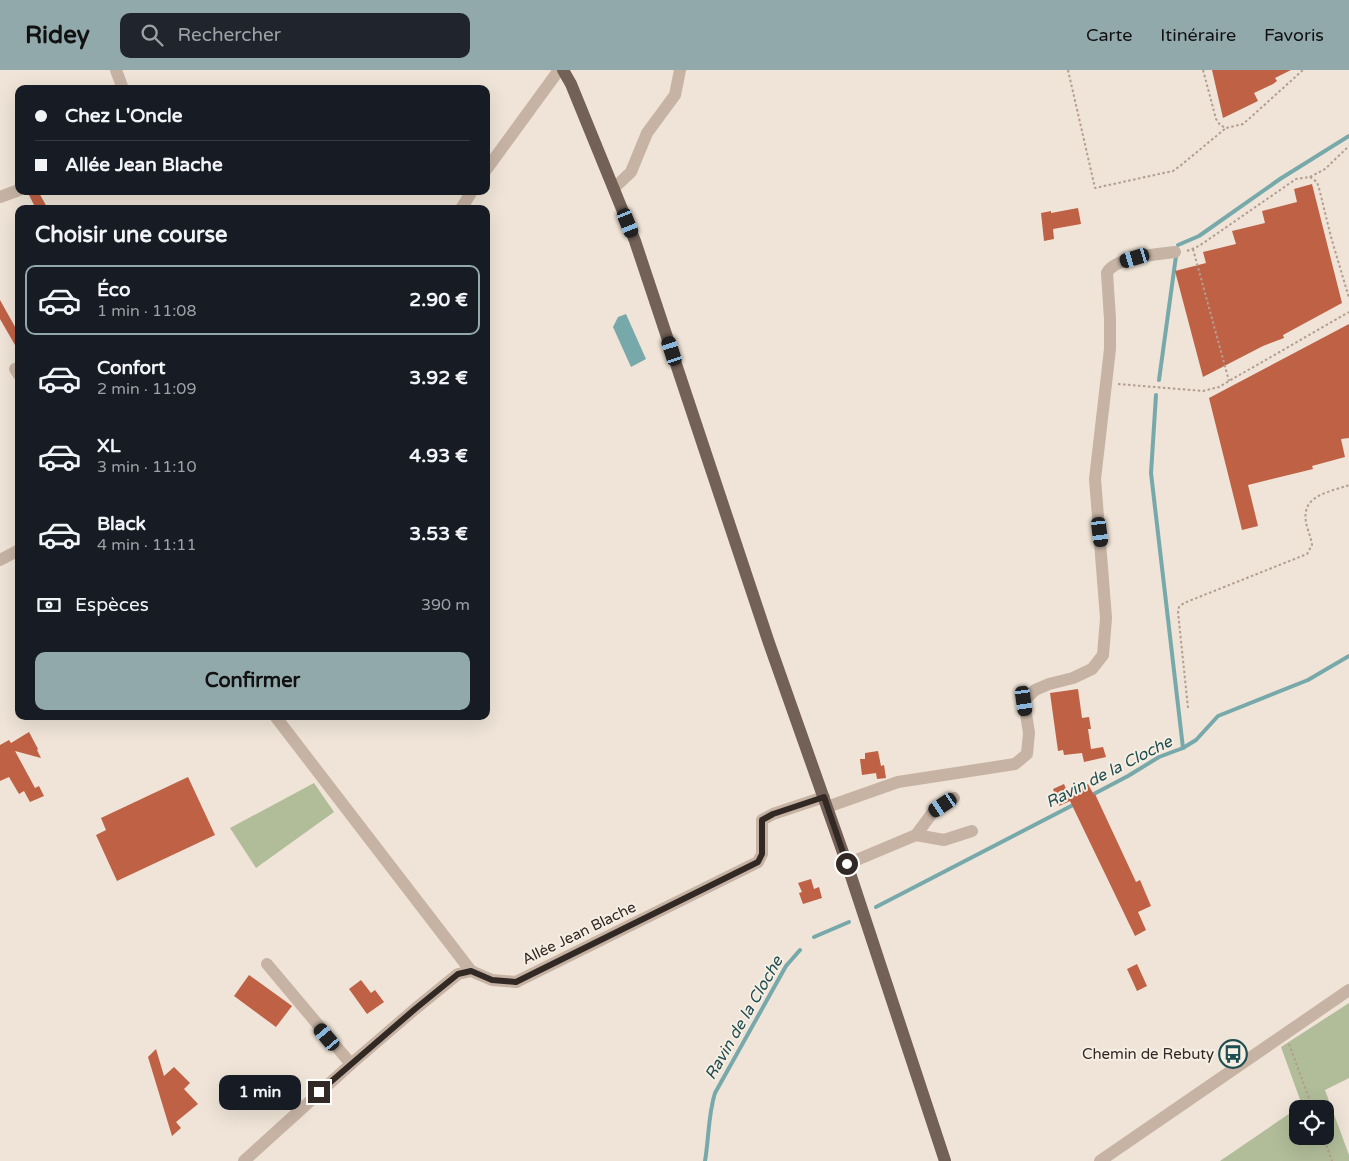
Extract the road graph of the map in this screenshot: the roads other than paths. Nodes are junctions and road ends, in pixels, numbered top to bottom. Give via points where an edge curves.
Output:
1 (116, 70) edge
2 (561, 70) edge
3 (680, 70) edge
4 (122, 85) edge
5 (490, 165) edge
6 (614, 188) junction
7 (15, 191) edge
8 (0, 197) edge
9 (1175, 252) road end
10 (15, 552) edge
11 (0, 560) edge
12 (278, 720) edge
13 (954, 798) dead end
14 (825, 802) junction
15 (972, 831) dead end
16 (916, 835) junction
17 (847, 864) junction
18 (267, 964) dead end
19 (471, 971) junction
20 (1349, 990) edge
21 (351, 1064) junction
22 (923, 1090) junction
23 (244, 1161) edge
24 (945, 1161) edge
25 (954, 1161) edge
26 (1100, 1161) edge

1 - 4 street
2 - 5 street
2 - 6 main road via 571,84
3 - 6 street via 675,95 647,132 631,172
6 - 14 main road via 635,241
7 - 8 street
9 - 14 street via 1135,258 1108,269 1106,276 1110,330 1095,479 1106,618 1103,655 1092,669 1035,690 1024,701 1029,733 1026,754 1015,764 898,782
10 - 11 street
12 - 19 street
13 - 16 street via 933,812
14 - 17 main road
14 - 19 street, Allée Jean Blache via 773,814 762,820 762,854 758,862 516,982 492,980
15 - 16 street via 944,840
16 - 17 street
17 - 22 main road
18 - 21 street
19 - 21 street via 458,974
20 - 26 street
21 - 23 street
22 - 24 main road
22 - 25 main road

